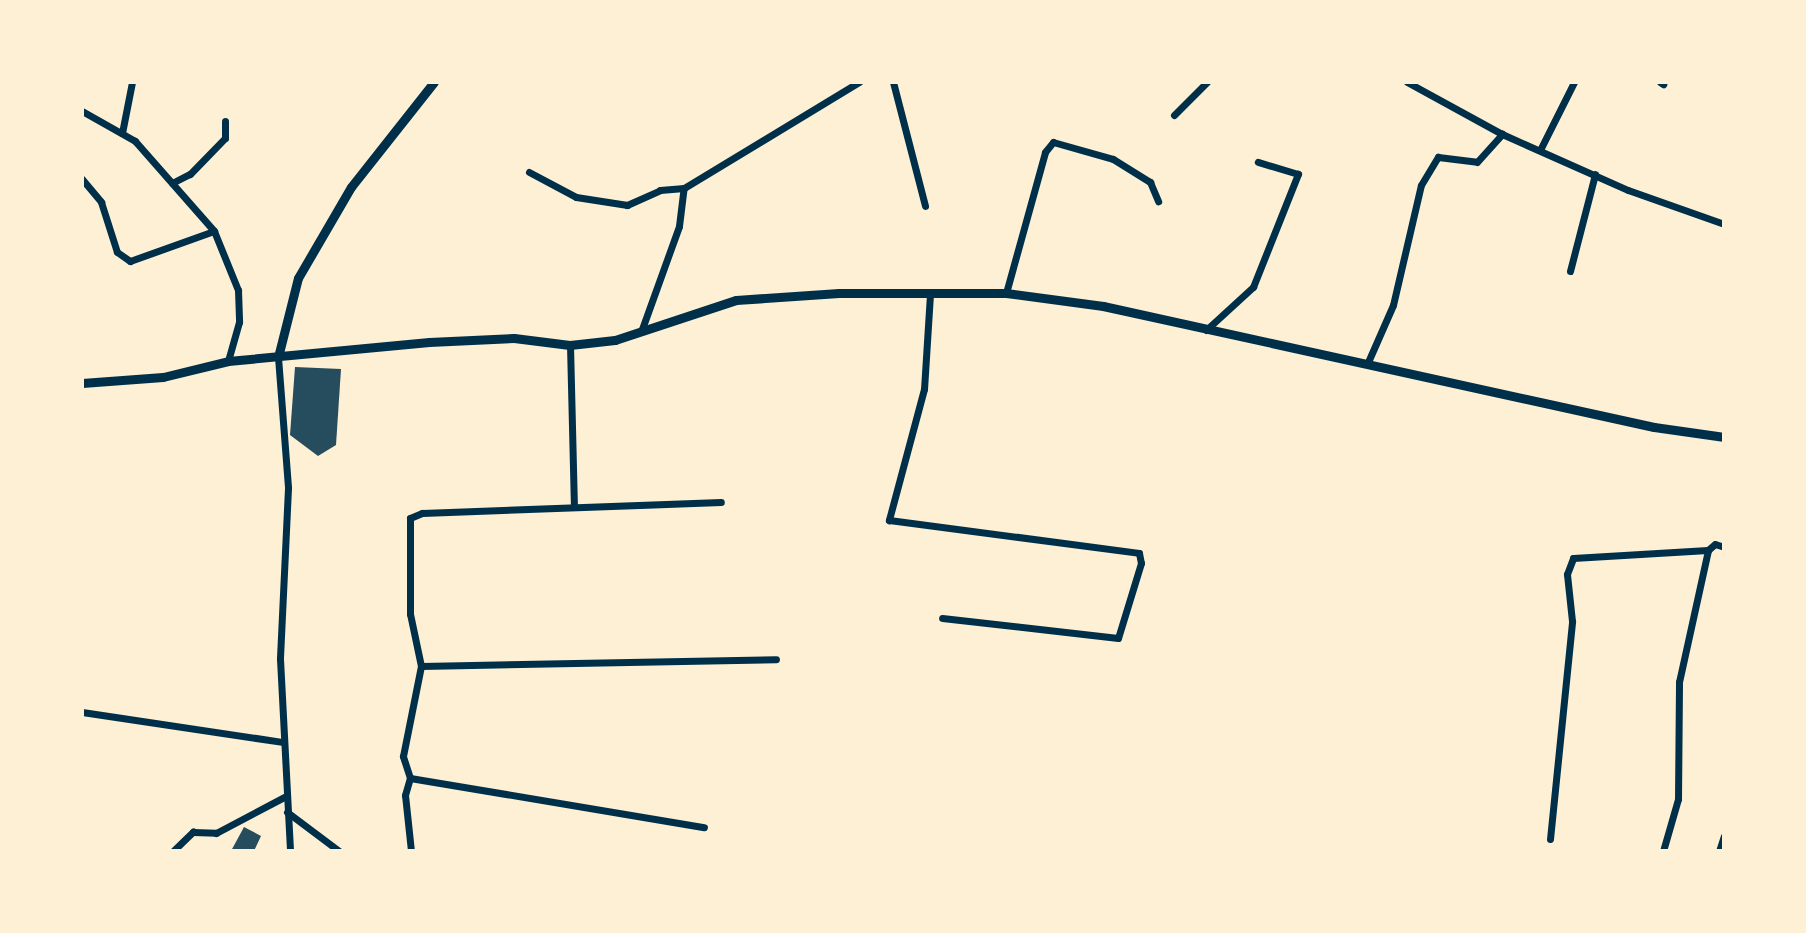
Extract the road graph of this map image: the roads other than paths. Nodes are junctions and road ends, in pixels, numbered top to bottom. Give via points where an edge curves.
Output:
1 (132, 82) edge
2 (434, 82) edge
3 (859, 82) edge
4 (893, 82) edge
5 (1207, 82) edge
6 (1407, 82) edge
7 (1574, 82) edge
8 (82, 111) edge
9 (1174, 115) dead end
10 (225, 121) dead end
11 (122, 133) junction
12 (1502, 134) junction
13 (1541, 148) junction
14 (1258, 162) dead end
15 (529, 172) dead end
16 (1595, 174) junction
17 (82, 179) edge
18 (172, 183) junction
19 (684, 188) junction
20 (1158, 201) dead end
21 (925, 206) dead end
22 (1724, 224) edge
23 (214, 231) junction
24 (1570, 271) dead end
25 (1006, 293) junction
26 (930, 294) junction
27 (642, 329) junction
28 (1206, 330) junction
29 (570, 345) junction
30 (278, 357) junction
31 (228, 361) junction
32 (1368, 362) junction
33 (82, 383) edge
34 (1724, 437) edge
35 (721, 502) dead end
36 (574, 507) junction
37 (1724, 547) edge
38 (1708, 550) junction
39 (942, 618) dead end
40 (776, 659) dead end
41 (421, 666) junction
42 (82, 712) edge
43 (282, 742) junction
44 (410, 778) junction
45 (286, 796) junction
46 (287, 812) junction
47 (704, 827) dead end
48 (1724, 836) edge
49 (1550, 839) dead end
50 (173, 851) edge
51 (290, 851) edge
52 (339, 851) edge
53 (411, 851) edge
54 (1663, 851) edge
55 (1719, 851) edge

1 - 11 street
2 - 30 street via 351,187 298,278
3 - 19 street
4 - 21 street
5 - 9 street
6 - 12 street
7 - 13 street
8 - 11 street
10 - 18 street via 225,138 190,174
11 - 18 street
12 - 13 street
12 - 32 street via 1477,162 1438,157 1421,185 1393,305
13 - 16 street
14 - 28 street via 1298,174 1253,287
15 - 19 street via 576,197 627,205 660,190
16 - 22 street
16 - 24 street
17 - 23 street via 101,202 117,252 130,261
18 - 23 street
19 - 27 street via 679,226
20 - 25 street via 1150,182 1113,159 1053,142 1045,152
23 - 31 street via 238,290 239,322
25 - 26 street
25 - 28 street via 1103,306
26 - 27 street via 736,300
26 - 39 street via 924,389 889,520 1139,553 1141,563 1118,638
27 - 29 street via 615,340
28 - 32 street
29 - 30 street via 514,338
29 - 36 street
30 - 31 street
30 - 43 street via 288,520
31 - 33 street via 163,377
32 - 34 street via 1654,427
35 - 36 street
36 - 41 street via 422,513 410,518 410,614
37 - 38 street via 1715,544
38 - 49 street via 1573,558 1567,574 1572,621
38 - 54 street via 1679,682 1678,799
40 - 41 street
41 - 44 street via 403,756
42 - 43 street
43 - 45 street
44 - 47 street
44 - 53 street via 405,795
45 - 46 street
45 - 50 street via 216,833 193,832
46 - 51 street
46 - 52 street
48 - 55 street

